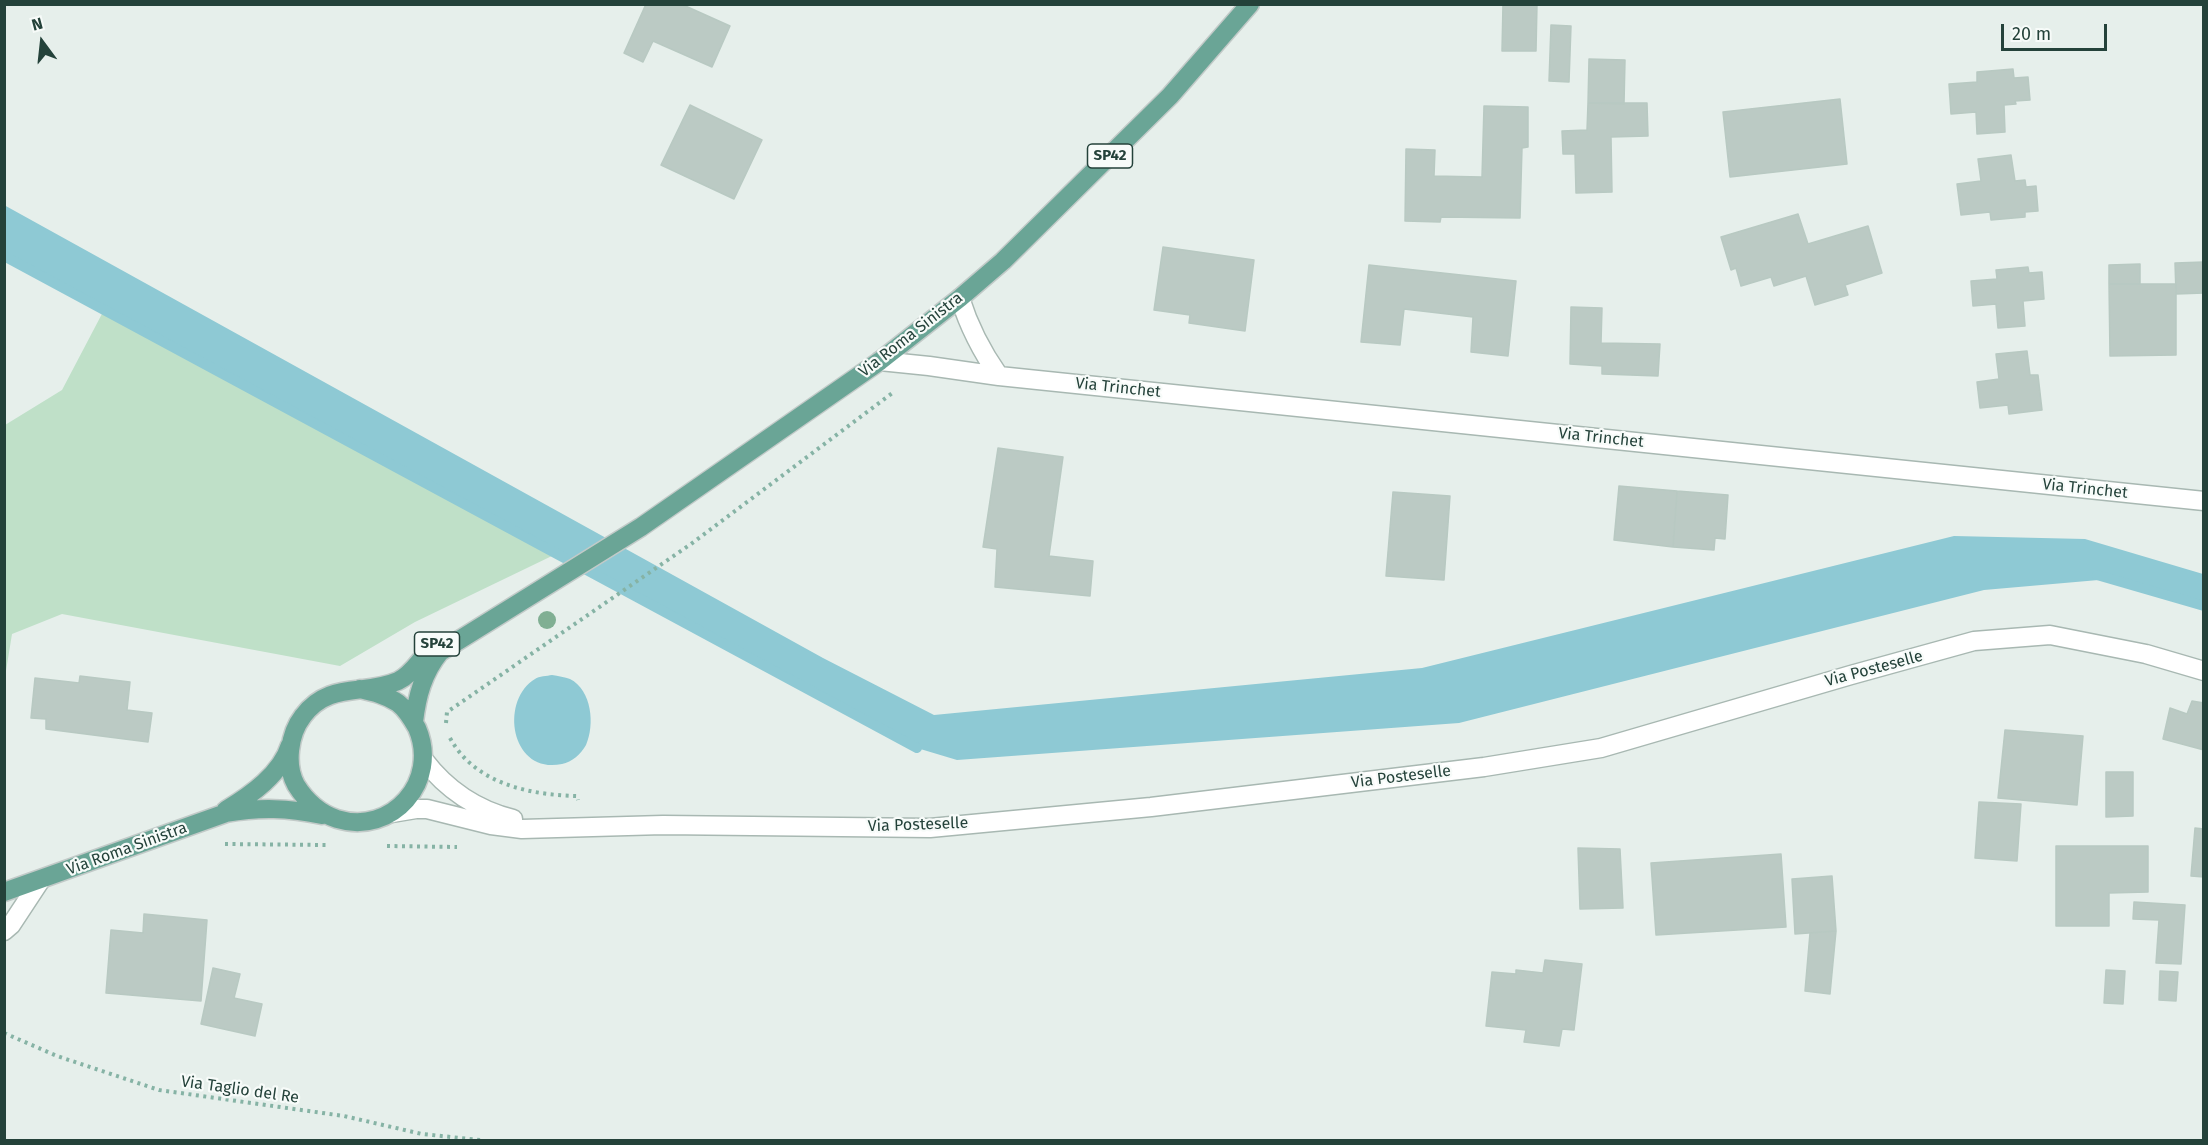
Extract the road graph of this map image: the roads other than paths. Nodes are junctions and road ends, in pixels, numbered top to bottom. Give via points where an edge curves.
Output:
1 (1250, 4) edge
2 (960, 298) junction
3 (880, 362) junction
4 (999, 376) junction
5 (2204, 501) edge
6 (520, 602) junction
7 (2204, 671) edge
8 (360, 688) junction
9 (414, 723) junction
10 (292, 737) junction
11 (424, 760) junction
12 (392, 813) junction
13 (327, 816) junction
14 (214, 817) junction
15 (580, 827) junction
16 (40, 881) junction
17 (4, 892) edge
18 (4, 904) edge
19 (4, 931) edge

1 - 2 main road, Via Roma Sinistra / SP42 via 1170,96 1003,261
2 - 3 main road, Via Roma Sinistra / SP42
2 - 4 street via 983,354
3 - 4 street, Via Trinchet
3 - 6 main road, Via Roma Sinistra / SP42 via 641,527
4 - 5 street, Via Trinchet
6 - 8 main road, Via Roma Sinistra / SP42 via 435,645 401,679
6 - 9 main road, Via Roma Sinistra / SP42 via 440,652 419,690
7 - 15 street, Via Posteselle via 2146,654 2050,635 1974,641 1601,748 1484,767 1151,807 930,828
8 - 9 main road, SP42 via 381,693 399,704
8 - 10 main road, SP42 via 339,691 319,700 303,716
9 - 11 main road, SP42 via 422,739
10 - 13 main road, SP42 via 289,760 295,783 308,802
10 - 14 main road, Via Roma Sinistra / SP42 via 285,757 273,773 242,800
11 - 12 main road, SP42 via 419,781 408,799
11 - 15 street, Via Posteselle via 451,788 485,810 529,822
12 - 13 main road, SP42 via 372,821 349,823
12 - 15 street, Via Posteselle via 427,809 508,829
13 - 14 main road, Via Roma Sinistra / SP42 via 261,808
14 - 16 main road, Via Roma Sinistra / SP42
16 - 17 main road, Via Roma Sinistra / SP42
16 - 18 main road, Via Roma Sinistra / SP42
16 - 19 street

